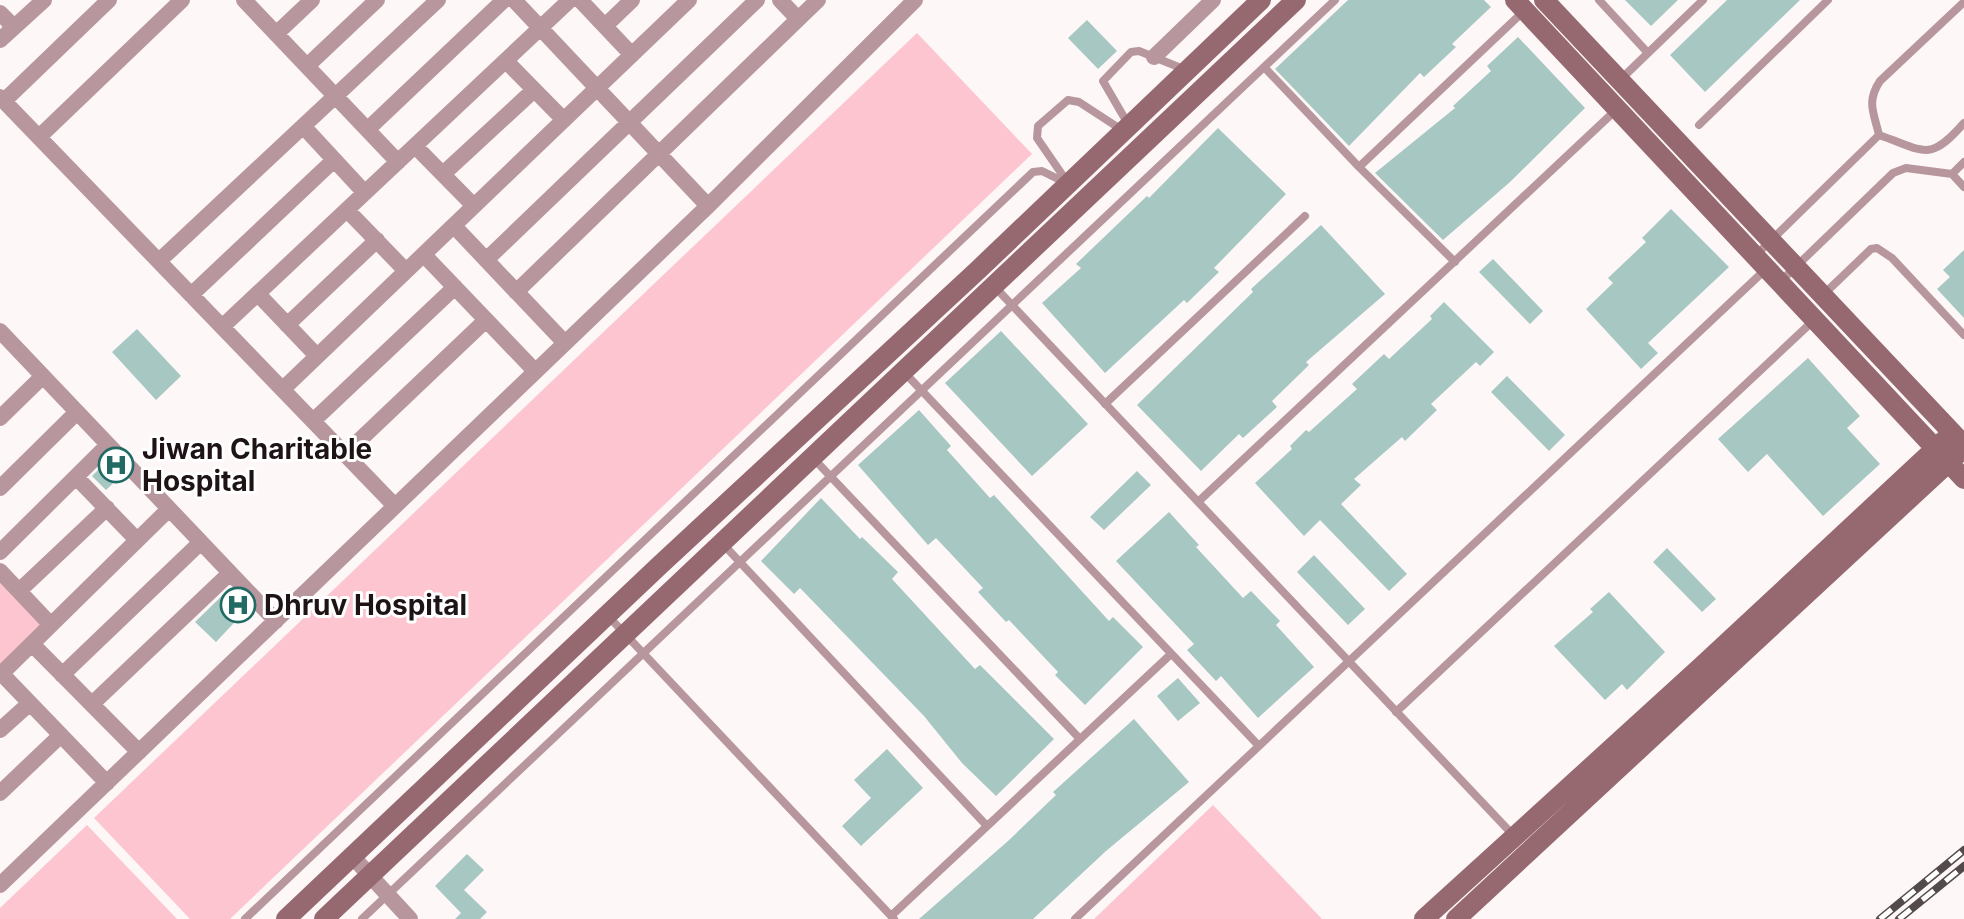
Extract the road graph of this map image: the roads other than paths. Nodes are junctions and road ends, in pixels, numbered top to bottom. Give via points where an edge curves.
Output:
1 (44, 0) edge
2 (109, 0) edge
3 (182, 0) edge
4 (312, 0) edge
5 (377, 0) edge
6 (438, 0) edge
7 (504, 0) edge
8 (514, 0) edge
9 (570, 0) edge
10 (580, 0) edge
11 (632, 0) edge
12 (689, 0) edge
13 (757, 0) edge
14 (780, 0) edge
15 (818, 0) edge
16 (915, 0) edge
17 (1213, 0) edge
18 (1261, 0) edge
19 (1296, 0) edge
20 (1335, 0) edge
21 (1544, 0) edge
22 (1599, 0) edge
23 (1703, 0) edge
24 (1828, 0) edge
25 (247, 1) edge
26 (1964, 2) edge
27 (1520, 5) edge
28 (0, 13) edge
29 (798, 19) junction
30 (605, 26) junction
31 (14, 27) junction
32 (540, 28) junction
33 (276, 34) junction
34 (0, 40) edge
35 (1648, 53) junction
36 (632, 55) junction
37 (1154, 57) junction
38 (506, 61) junction
39 (307, 66) junction
40 (1264, 67) junction
41 (1186, 70) junction
42 (1620, 80) junction
43 (598, 88) junction
44 (534, 90) junction
45 (335, 96) junction
46 (2, 99) edge
47 (1617, 109) junction
48 (564, 120) junction
49 (630, 123) junction
50 (1964, 123) edge
51 (1699, 125) dead end
52 (303, 126) junction
53 (1125, 127) junction
54 (368, 129) junction
55 (1879, 135) junction
56 (39, 137) junction
57 (415, 146) junction
58 (659, 153) junction
59 (334, 160) junction
60 (398, 162) junction
61 (1964, 162) edge
62 (1359, 167) junction
63 (443, 174) junction
64 (1952, 174) junction
65 (1069, 184) junction
66 (1964, 187) edge
67 (365, 193) junction
68 (474, 206) junction
69 (708, 206) junction
70 (347, 210) junction
71 (1305, 216) dead end
72 (454, 226) junction
73 (377, 240) junction
74 (1769, 240) junction
75 (424, 255) junction
76 (486, 260) junction
77 (159, 261) junction
78 (1455, 262) junction
79 (1795, 267) junction
80 (1767, 269) junction
81 (978, 270) junction
82 (406, 271) junction
83 (455, 287) junction
84 (994, 287) junction
85 (516, 292) junction
86 (258, 294) junction
87 (191, 295) junction
88 (1822, 295) junction
89 (1012, 305) junction
90 (1814, 319) junction
91 (486, 320) junction
92 (287, 325) junction
93 (222, 327) junction
94 (0, 331) edge
95 (1964, 335) edge
96 (565, 343) junction
97 (317, 356) junction
98 (535, 371) junction
99 (904, 372) junction
100 (43, 376) junction
101 (283, 389) junction
102 (921, 391) junction
103 (1105, 404) junction
104 (77, 412) junction
105 (0, 418) edge
106 (313, 421) junction
107 (1960, 442) edge
108 (108, 445) junction
109 (345, 454) junction
110 (1942, 455) junction
111 (812, 457) junction
112 (830, 476) junction
113 (76, 477) junction
114 (1964, 479) edge
115 (0, 488) edge
116 (1198, 502) junction
117 (395, 506) junction
118 (107, 508) junction
119 (169, 509) junction
120 (137, 540) junction
121 (201, 542) junction
122 (722, 542) junction
123 (0, 552) edge
124 (740, 562) junction
125 (0, 571) edge
126 (230, 573) junction
127 (19, 591) junction
128 (607, 615) junction
129 (276, 621) junction
130 (51, 625) junction
131 (625, 634) junction
132 (32, 644) junction
133 (643, 653) junction
134 (1171, 654) junction
135 (1349, 662) junction
136 (1, 674) edge
137 (62, 675) junction
138 (30, 703) junction
139 (92, 704) junction
140 (1396, 712) junction
141 (0, 730) edge
142 (61, 735) junction
143 (1080, 739) junction
144 (1259, 746) junction
145 (139, 752) junction
146 (107, 783) junction
147 (0, 793) edge
148 (987, 826) junction
149 (1521, 844) junction
150 (352, 856) junction
151 (369, 875) junction
152 (0, 885) edge
153 (387, 895) junction
154 (892, 917) edge
155 (245, 919) edge
156 (286, 919) edge
157 (324, 919) edge
158 (362, 919) edge
159 (410, 919) edge
160 (1075, 919) edge
161 (1424, 919) edge
162 (1456, 919) edge

1 - 31 street
2 - 46 street
3 - 56 street
4 - 33 street
5 - 39 street
6 - 45 street
7 - 54 street
8 - 32 street
9 - 32 street
10 - 30 street
11 - 30 street
12 - 36 street
13 - 49 street
14 - 29 street
15 - 29 street
16 - 69 street
17 - 37 street
18 - 41 street
19 - 84 street
20 - 40 lane
21 - 42 street
22 - 35 lane
23 - 35 lane
24 - 51 lane
25 - 33 street
26 - 55 lane via 1872,93
27 - 47 street
27 - 62 lane
28 - 31 street
29 - 58 street
30 - 36 street
31 - 34 street
32 - 38 street
32 - 43 street
33 - 39 street
35 - 42 lane
36 - 43 street
37 - 41 lane
37 - 53 lane via 1135,50 1103,81
38 - 44 street
38 - 57 street
39 - 45 street
40 - 62 lane
40 - 89 lane
41 - 53 street
42 - 74 street
43 - 48 street
43 - 49 street
44 - 48 street
44 - 63 street
45 - 52 street
45 - 54 street
46 - 56 street
47 - 78 lane
47 - 80 street
48 - 68 street
49 - 58 street
49 - 76 street
50 - 55 lane via 1935,150
52 - 59 street
52 - 77 street
53 - 65 street
53 - 65 lane via 1068,100 1038,126 1037,138
54 - 60 street
55 - 74 lane
56 - 77 street
57 - 60 street
57 - 63 street
58 - 69 street
58 - 85 street
59 - 67 street
59 - 87 street
60 - 67 street
61 - 64 lane
62 - 78 lane
63 - 68 street
64 - 66 lane
64 - 79 lane via 1906,168 1893,173
65 - 81 street
65 - 155 lane via 1033,172
67 - 70 street
68 - 72 street
69 - 96 street
70 - 73 street
70 - 86 street
71 - 103 lane
72 - 75 street
72 - 76 street
73 - 82 street
73 - 92 street
74 - 79 street
74 - 80 lane
75 - 82 street
75 - 83 street
76 - 85 street
77 - 87 street
78 - 116 lane
79 - 80 lane
79 - 88 street
80 - 90 street
80 - 135 lane
81 - 84 lane
81 - 128 street
82 - 97 street
83 - 91 street
83 - 106 street
84 - 89 lane
84 - 99 street
85 - 96 street
86 - 92 street
86 - 93 street
87 - 93 street
88 - 95 lane via 1877,248
88 - 107 street
89 - 102 lane
89 - 103 lane
90 - 110 street
90 - 140 lane
91 - 98 street
91 - 109 street
92 - 97 street
93 - 101 street
94 - 100 street
96 - 98 street
97 - 101 street
98 - 117 street
99 - 102 lane
99 - 111 street
100 - 104 street
100 - 105 street
101 - 106 street
102 - 112 lane
102 - 134 lane
103 - 116 lane
104 - 108 street
104 - 115 street
106 - 109 street
107 - 110 street
108 - 113 street
108 - 119 street
109 - 117 street
110 - 114 street
110 - 149 street
111 - 112 lane
111 - 122 street
112 - 124 lane
112 - 143 lane
113 - 118 street
113 - 123 street
116 - 135 lane
117 - 129 street
118 - 120 street
118 - 127 street
119 - 120 street
119 - 121 street
120 - 130 street
121 - 126 street
121 - 137 street
122 - 124 lane
122 - 131 street
124 - 133 lane
124 - 148 lane
125 - 127 street
126 - 129 street
126 - 139 street
127 - 130 street
128 - 131 lane
128 - 150 street
129 - 145 street
130 - 132 street
131 - 133 lane
131 - 151 street
132 - 136 street
132 - 137 street
133 - 153 lane
133 - 154 lane
134 - 143 lane
134 - 144 lane
135 - 140 lane
135 - 144 lane
136 - 138 street
137 - 139 street
138 - 141 street
138 - 142 street
139 - 145 street
140 - 149 lane
142 - 146 street
142 - 147 street
143 - 148 lane
144 - 160 lane
145 - 146 street
146 - 152 street
148 - 154 lane
149 - 161 street
149 - 162 street
150 - 151 street
150 - 156 street
151 - 153 street
151 - 157 street
153 - 158 lane
153 - 159 street

